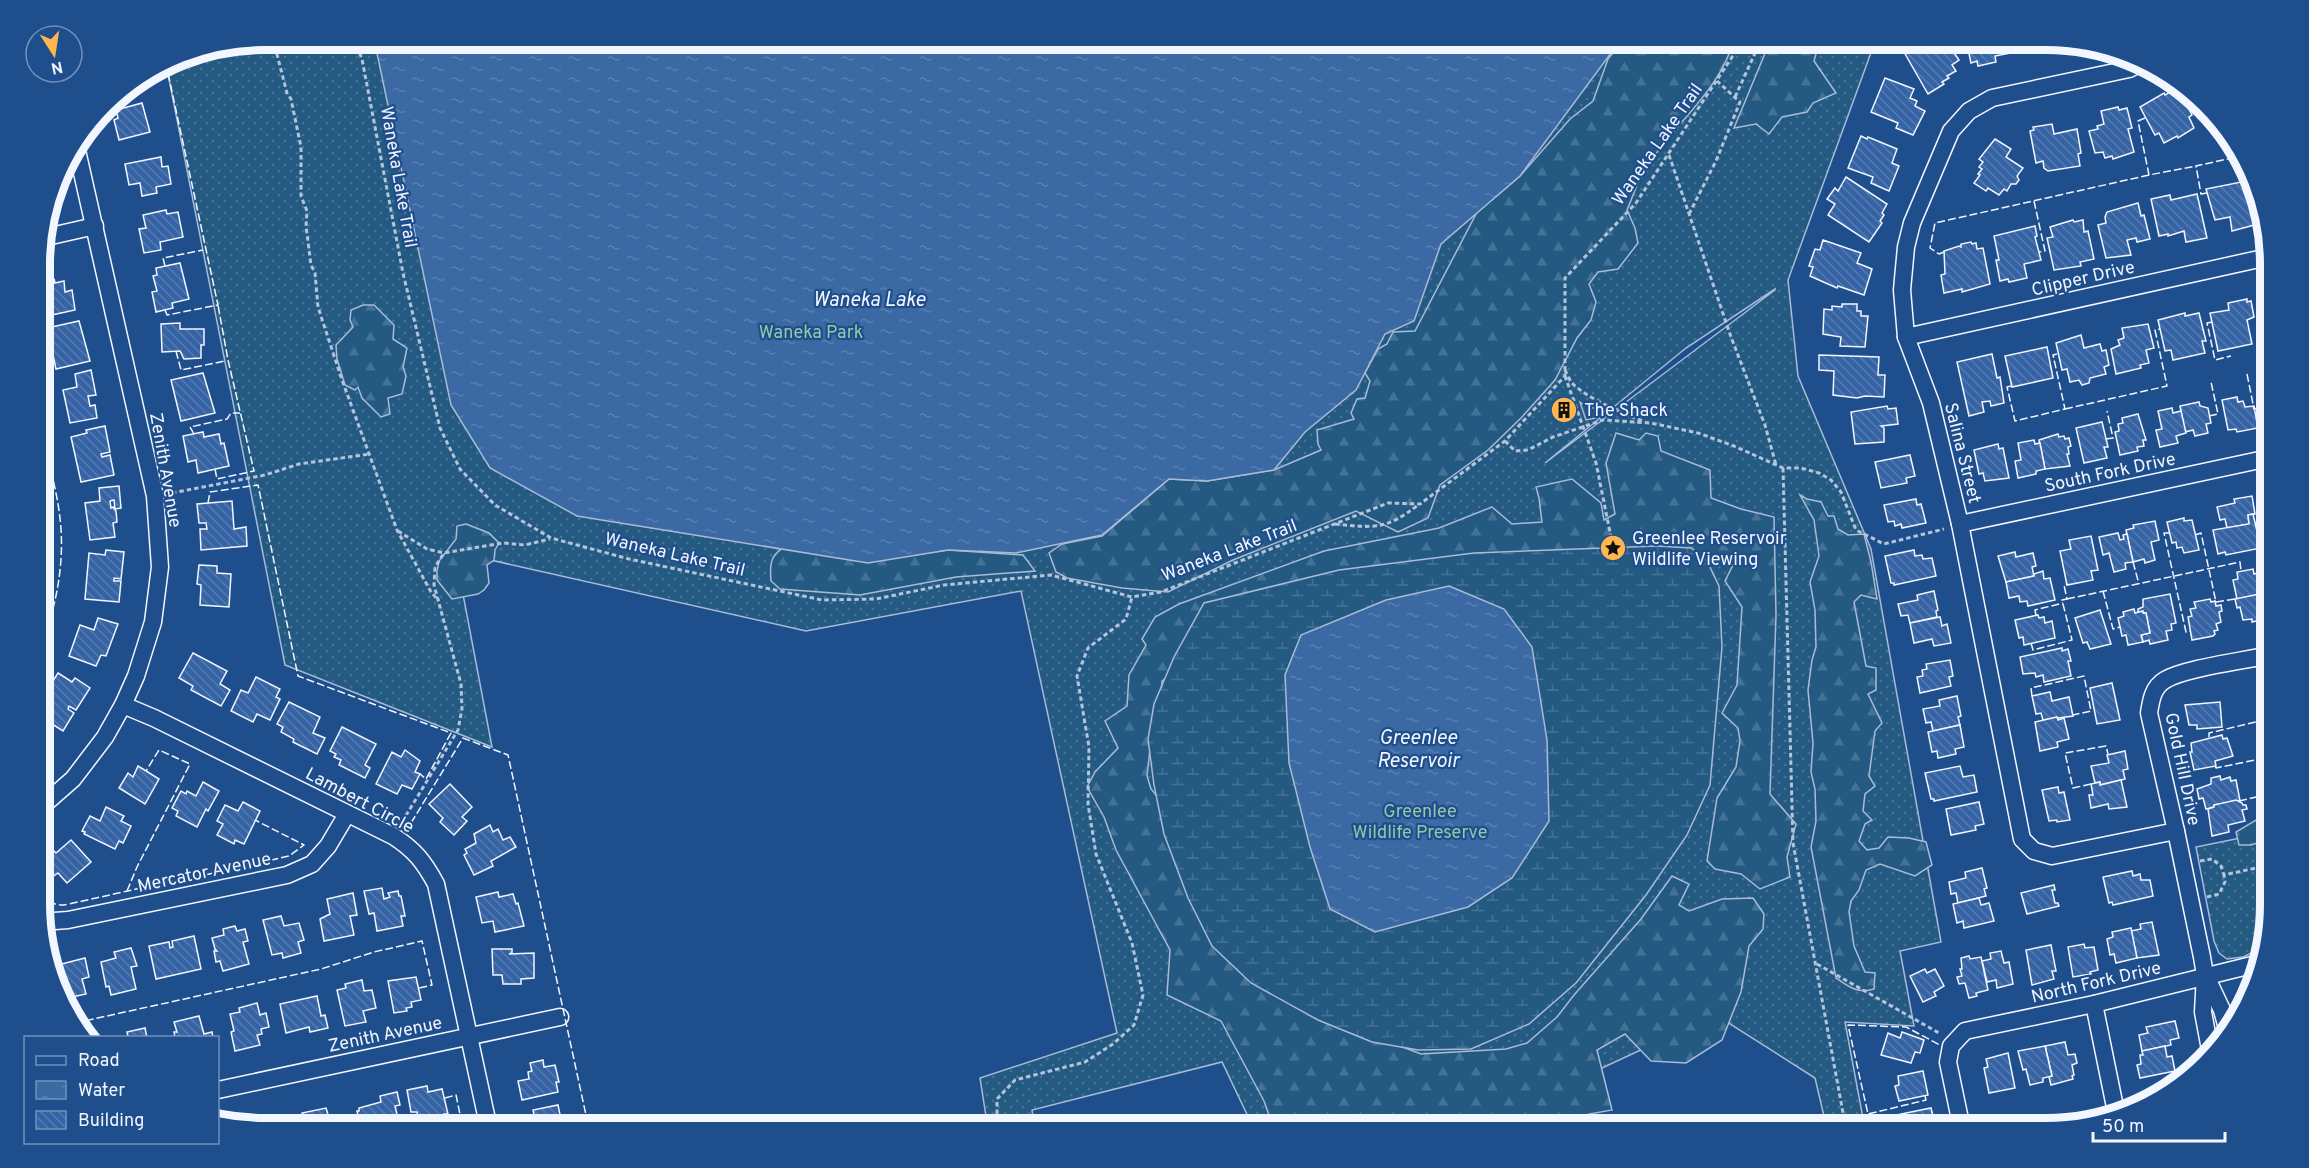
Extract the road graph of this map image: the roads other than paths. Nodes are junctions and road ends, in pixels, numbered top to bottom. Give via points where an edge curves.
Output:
1 (2132, 68) edge
2 (78, 156) edge
3 (94, 226) junction
4 (51, 236) edge
5 (2260, 259) edge
6 (1906, 337) junction
7 (2260, 460) edge
8 (1960, 524) junction
9 (2260, 657) edge
10 (123, 705) junction
11 (50, 799) edge
12 (347, 814) junction
13 (2176, 831) junction
14 (50, 921) edge
15 (2251, 964) edge
16 (2205, 975) junction
17 (2094, 1004) junction
18 (560, 1017) dead end
19 (2225, 1020) edge
20 (468, 1036) junction
21 (2209, 1043) edge
22 (219, 1090) edge
23 (2115, 1107) edge
24 (487, 1118) edge
25 (1960, 1118) edge

1 - 6 street, Salina Street via 1992,99 1969,111 1951,131 1906,247 1902,290
2 - 3 street, Zenith Avenue
3 - 4 street
3 - 10 street, Zenith Avenue via 155,496 160,567 153,622
5 - 6 street, Clipper Drive
6 - 8 street, Salina Street via 1931,403
7 - 8 street, South Fork Drive
8 - 13 street, Salina Street via 2022,839 2034,851 2052,856
9 - 13 street, Gold Hill Drive via 2181,674 2163,681 2152,694 2149,712
10 - 11 street, Zenith Avenue via 105,737 73,779
10 - 12 street, Lambert Circle
12 - 14 street, Mercator Avenue via 312,864 287,875
12 - 20 street, Lambert Circle via 393,836 424,861 436,884
13 - 16 street, Gold Hill Drive
15 - 16 street, North Fork Drive
16 - 17 street, North Fork Drive
16 - 19 street, Gold Hill Drive
16 - 21 street, Gold Hill Drive via 2203,1012
17 - 23 street
17 - 25 street, North Fork Drive via 1965,1031 1952,1043 1948,1062
18 - 20 street, Zenith Avenue
20 - 22 street, Zenith Avenue
20 - 24 street, Lambert Circle

